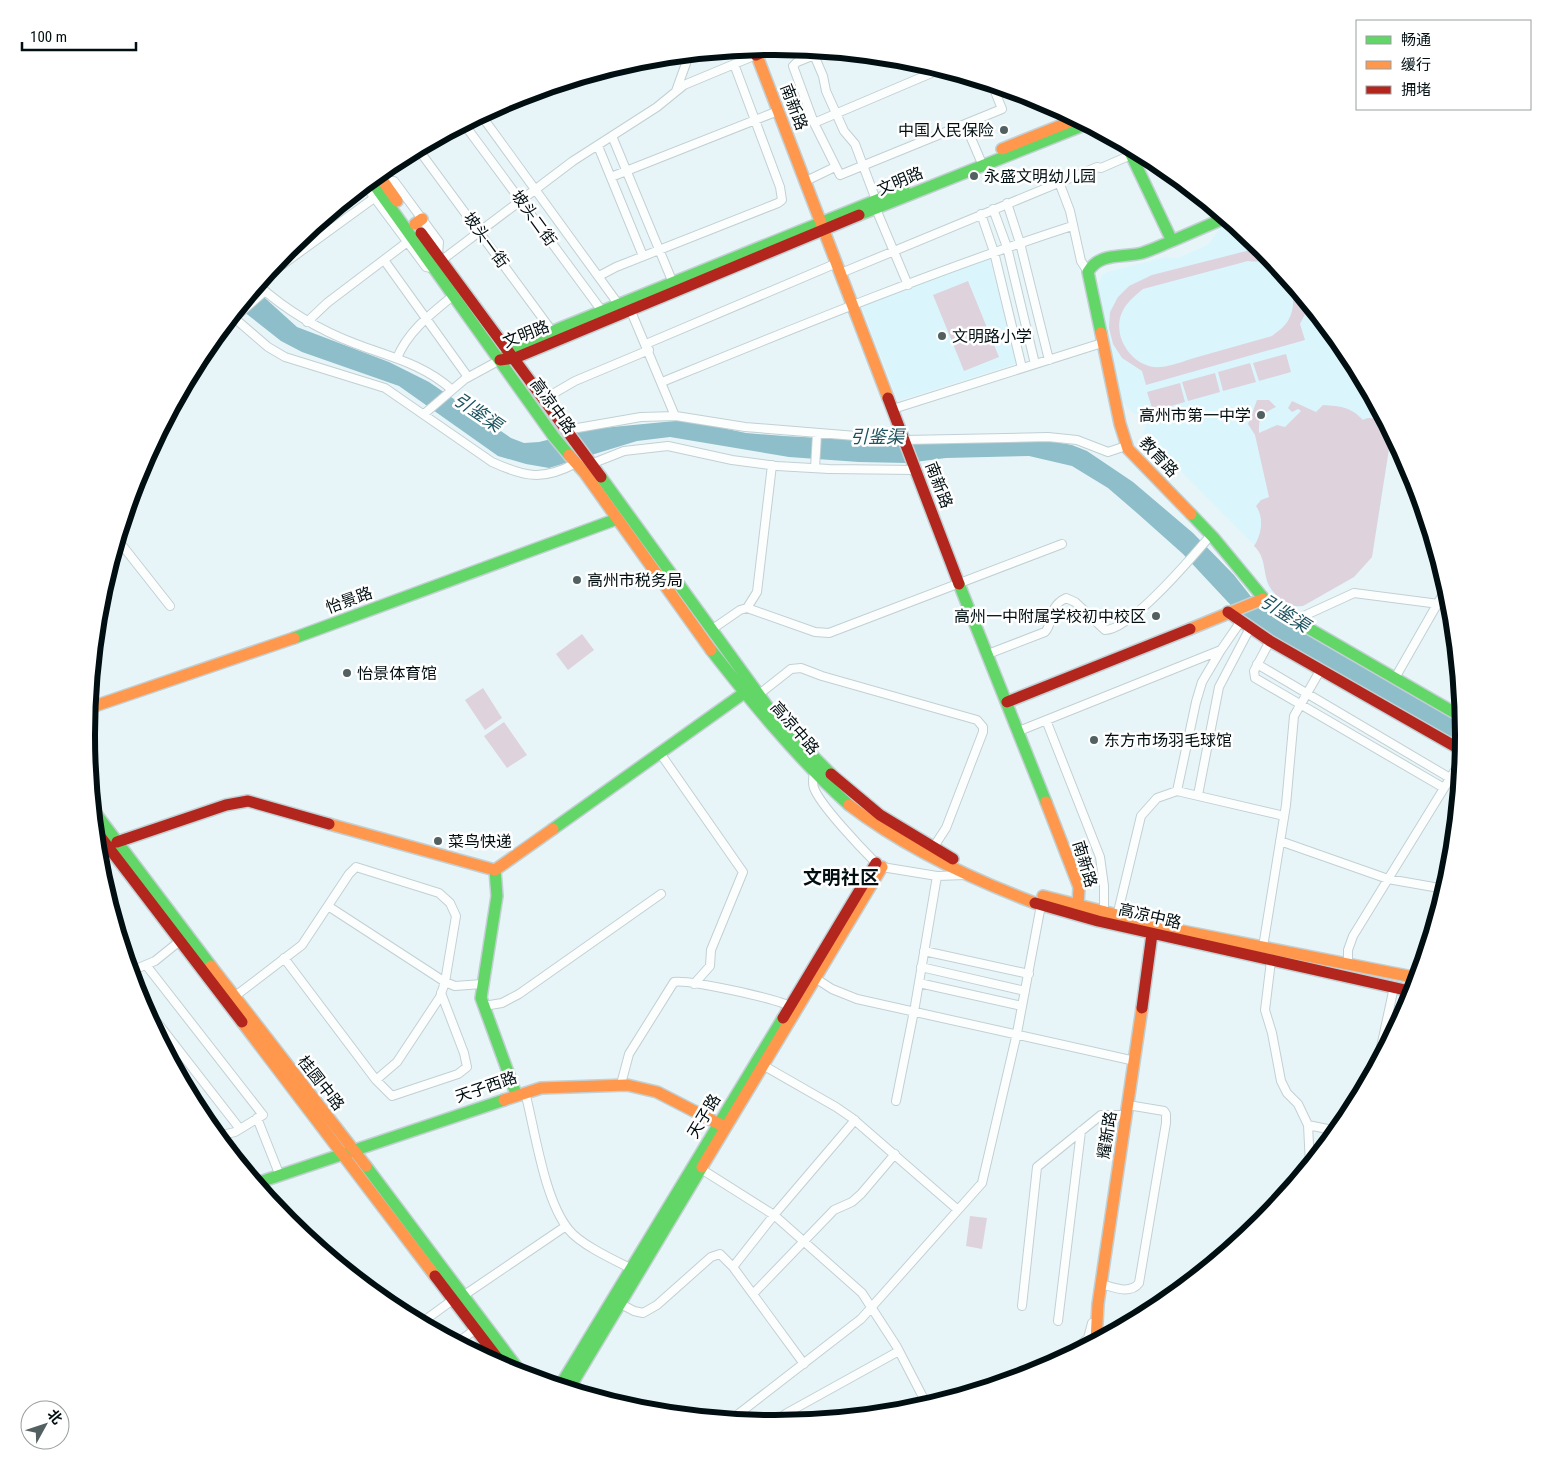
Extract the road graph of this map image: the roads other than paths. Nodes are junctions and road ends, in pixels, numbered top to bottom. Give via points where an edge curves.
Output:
1 (756, 55) edge
2 (814, 55) edge
3 (749, 56) edge
4 (812, 56) edge
5 (687, 61) edge
6 (734, 64) junction
7 (931, 73) edge
8 (676, 91) junction
9 (995, 91) edge
10 (778, 112) junction
11 (836, 113) junction
12 (485, 120) edge
13 (756, 121) junction
14 (1070, 122) edge
15 (814, 123) junction
16 (965, 124) junction
17 (1080, 127) edge
18 (468, 129) edge
19 (612, 136) junction
20 (598, 146) junction
21 (1126, 152) edge
22 (422, 154) edge
23 (1132, 156) edge
24 (980, 159) junction
25 (865, 166) junction
26 (835, 167) junction
27 (627, 171) junction
28 (611, 177) junction
29 (384, 180) edge
30 (806, 181) junction
31 (1059, 182) junction
32 (374, 187) edge
33 (535, 188) junction
34 (370, 190) edge
35 (378, 196) junction
36 (520, 199) junction
37 (1007, 203) junction
38 (876, 204) junction
39 (993, 209) junction
40 (981, 214) junction
41 (1219, 220) edge
42 (823, 226) junction
43 (1072, 226) junction
44 (479, 230) junction
45 (411, 240) junction
46 (1172, 241) junction
47 (1020, 243) junction
48 (1007, 247) junction
49 (659, 250) junction
50 (895, 250) junction
51 (994, 252) junction
52 (643, 256) junction
53 (290, 259) edge
54 (384, 260) junction
55 (439, 262) junction
56 (839, 268) junction
57 (1088, 272) junction
58 (599, 276) junction
59 (673, 283) junction
60 (908, 285) junction
61 (261, 290) edge
62 (263, 293) junction
63 (454, 295) junction
64 (250, 304) edge
65 (619, 305) junction
66 (853, 305) junction
67 (630, 309) junction
68 (602, 311) junction
69 (238, 318) edge
70 (426, 319) junction
71 (307, 322) junction
72 (552, 331) junction
73 (1102, 343) junction
74 (647, 347) junction
75 (512, 355) junction
76 (397, 358) junction
77 (500, 360) junction
78 (1049, 360) junction
79 (1036, 364) junction
80 (1022, 368) junction
81 (468, 377) junction
82 (662, 382) junction
83 (449, 391) junction
84 (544, 399) junction
85 (893, 409) junction
86 (426, 413) junction
87 (675, 416) junction
88 (557, 418) junction
89 (546, 425) junction
90 (568, 432) junction
91 (817, 437) junction
92 (906, 443) junction
93 (1126, 446) junction
94 (573, 461) junction
95 (590, 462) junction
96 (772, 465) junction
97 (815, 465) junction
98 (915, 468) junction
99 (617, 519) junction
100 (1208, 539) junction
101 (1062, 544) dead end
102 (123, 546) edge
103 (959, 583) junction
104 (1441, 599) edge
105 (1260, 600) junction
106 (1439, 604) junction
107 (170, 606) dead end
108 (747, 608) junction
109 (1231, 611) junction
110 (1295, 620) junction
111 (1246, 625) junction
112 (711, 630) junction
113 (1270, 641) junction
114 (1221, 650) junction
115 (988, 654) junction
116 (1257, 664) junction
117 (1321, 669) junction
118 (1395, 678) junction
119 (1307, 692) junction
120 (744, 694) junction
121 (758, 695) junction
122 (1007, 702) junction
123 (1299, 704) junction
124 (96, 705) edge
125 (1455, 713) edge
126 (1046, 720) junction
127 (1019, 731) junction
128 (1455, 747) edge
129 (660, 753) junction
130 (817, 770) junction
131 (1454, 771) edge
132 (1450, 778) junction
133 (1444, 788) junction
134 (1177, 791) junction
135 (1198, 795) junction
136 (1284, 816) junction
137 (101, 820) edge
138 (104, 840) edge
139 (1280, 841) junction
140 (117, 842) junction
141 (933, 848) junction
142 (879, 865) junction
143 (495, 870) junction
144 (968, 875) junction
145 (937, 876) junction
146 (1388, 879) junction
147 (1437, 888) edge
148 (661, 894) dead end
149 (1041, 905) junction
150 (328, 906) junction
151 (1078, 906) junction
152 (1104, 913) junction
153 (1117, 916) junction
154 (1152, 934) junction
155 (184, 938) junction
156 (1263, 948) junction
157 (924, 951) junction
158 (284, 958) junction
159 (1271, 960) junction
160 (1348, 964) junction
161 (146, 965) junction
162 (921, 966) junction
163 (137, 968) edge
164 (1377, 970) junction
165 (1029, 974) junction
166 (812, 976) junction
167 (1411, 977) edge
168 (445, 982) junction
169 (919, 983) junction
170 (1375, 983) junction
171 (482, 984) junction
172 (694, 984) junction
173 (1394, 988) junction
174 (1406, 990) edge
175 (1025, 991) junction
176 (442, 993) junction
177 (234, 997) junction
178 (484, 1006) junction
179 (1022, 1006) junction
180 (793, 1008) junction
181 (914, 1012) junction
182 (163, 1030) edge
183 (1016, 1033) junction
184 (1382, 1041) edge
185 (1135, 1061) junction
186 (760, 1063) junction
187 (376, 1080) junction
188 (621, 1084) junction
189 (520, 1093) junction
190 (896, 1101) dead end
191 (1127, 1110) junction
192 (257, 1118) junction
193 (855, 1120) junction
194 (1308, 1125) junction
195 (723, 1126) junction
196 (240, 1129) junction
197 (1329, 1129) edge
198 (1081, 1131) junction
199 (225, 1134) edge
200 (348, 1153) junction
201 (894, 1154) junction
202 (1310, 1156) edge
203 (698, 1167) junction
204 (280, 1176) junction
205 (263, 1181) edge
206 (958, 1210) junction
207 (774, 1215) junction
208 (566, 1226) junction
209 (804, 1241) junction
210 (733, 1267) junction
211 (635, 1271) junction
212 (1101, 1284) junction
213 (753, 1294) junction
214 (458, 1297) junction
215 (617, 1302) junction
216 (1098, 1304) junction
217 (1022, 1306) dead end
218 (872, 1308) junction
219 (426, 1318) edge
220 (1058, 1321) dead end
221 (476, 1330) junction
222 (1096, 1334) edge
223 (463, 1339) edge
224 (1086, 1340) edge
225 (899, 1351) junction
226 (494, 1354) edge
227 (512, 1361) edge
228 (804, 1364) junction
229 (563, 1381) edge
230 (572, 1384) edge
231 (924, 1398) edge
232 (738, 1414) edge
233 (785, 1415) edge

1 - 10 street, 南新路
2 - 11 street
3 - 6 street
4 - 15 street via 793,66
5 - 8 street
6 - 8 street
6 - 13 street
7 - 11 street
8 - 19 street
9 - 16 street via 1002,109
10 - 13 street
10 - 30 street, 南新路
11 - 15 street
11 - 25 street
12 - 33 street
13 - 27 street
13 - 49 street via 782,200
14 - 24 street, 文明路
15 - 26 street
16 - 24 street
16 - 25 street
17 - 38 street, 文明路
18 - 36 street, 坡头二街
19 - 20 street
19 - 27 street
20 - 28 street
20 - 33 street
21 - 31 street via 1102,168
22 - 44 street, 坡头一街
23 - 46 street
24 - 38 street, 文明路
25 - 26 street via 842,175
25 - 38 street
26 - 30 street
27 - 28 street
27 - 49 street
28 - 52 street
29 - 55 street, 高凉中路 via 418,221
30 - 42 street, 南新路
31 - 37 street
31 - 43 street
32 - 35 street, 高凉中路
33 - 36 street
33 - 58 street
34 - 35 street
35 - 45 street, 高凉中路
35 - 53 street
36 - 44 street
36 - 68 street, 坡头二街
37 - 39 street
37 - 47 street
38 - 42 street, 文明路
38 - 50 street
39 - 40 street
39 - 48 street
40 - 50 street
40 - 51 street
41 - 46 street
42 - 56 street, 南新路
42 - 59 street, 文明路
42 - 67 street, 文明路
43 - 47 street
43 - 57 street via 1081,261
44 - 55 street
44 - 72 street, 坡头一街
45 - 54 street
45 - 55 street, 高凉中路
46 - 57 street via 1142,253 1102,259 1090,266
47 - 48 street
47 - 78 street
48 - 51 street
48 - 79 street
49 - 52 street
49 - 59 street
50 - 56 street
50 - 60 street
51 - 60 street
51 - 80 street
52 - 58 street
54 - 70 street
54 - 71 street
55 - 63 street, 高凉中路
55 - 75 street, 高凉中路
56 - 66 street, 南新路
56 - 74 street
57 - 73 street, 教育路
58 - 65 street
59 - 65 street, 文明路
60 - 66 street
61 - 62 street
62 - 64 street
62 - 71 street
63 - 70 street
63 - 77 street, 高凉中路
65 - 68 street, 文明路
66 - 82 street
66 - 85 street, 南新路
67 - 74 street
67 - 75 street, 文明路
68 - 72 street, 文明路
69 - 86 street via 268,347 285,358 384,388
70 - 76 street via 406,338
70 - 81 street
71 - 76 street
72 - 75 street, 文明路
73 - 78 street
73 - 93 street, 教育路
74 - 82 street
74 - 84 street
75 - 77 street, 文明路
75 - 84 street, 高凉中路
76 - 83 street via 434,374
77 - 81 street
77 - 89 street, 高凉中路
78 - 79 street
79 - 80 street
80 - 85 street
81 - 83 street
82 - 87 street
83 - 86 street
84 - 88 street, 高凉中路
85 - 92 street, 南新路
86 - 94 street via 492,462 521,474 544,476
87 - 90 street via 642,417
87 - 91 street
88 - 89 street
88 - 90 street, 高凉中路
89 - 94 street, 高凉中路
90 - 95 street, 高凉中路
91 - 92 street
91 - 97 street
92 - 93 street via 1048,437 1077,440 1108,452
92 - 98 street, 南新路
93 - 100 street, 教育路
94 - 99 street, 高凉中路
95 - 96 street via 624,451 668,446
95 - 112 street, 高凉中路
96 - 97 street
96 - 108 street via 757,592
97 - 98 street
98 - 103 street, 南新路
99 - 120 street, 高凉中路
99 - 124 street, 怡景路 via 330,625
100 - 105 street, 教育路
100 - 115 street via 1133,616 1116,628 1107,631 1075,602 1066,598 1051,613 1045,632
101 - 103 street
102 - 107 street
103 - 108 street via 829,634
103 - 115 street, 南新路
104 - 106 street
105 - 109 street
105 - 110 street, 教育路
106 - 110 street via 1354,593
106 - 118 street
108 - 112 street
109 - 111 street
109 - 122 street
110 - 118 street, 教育路
111 - 113 street
111 - 114 street
111 - 135 street via 1219,687
112 - 121 street, 高凉中路
113 - 116 street
113 - 117 street
114 - 126 street
114 - 134 street via 1202,682
115 - 122 street, 南新路
116 - 119 street
116 - 123 street via 1253,673 1255,678
117 - 119 street
117 - 128 street
118 - 125 street, 教育路
119 - 123 street
119 - 132 street
120 - 129 street
120 - 130 street, 高凉中路
121 - 130 street, 高凉中路
121 - 141 street via 785,672 801,668 980,722 984,732 946,828
122 - 127 street, 南新路
123 - 133 street
123 - 136 street via 1292,727
126 - 127 street
126 - 152 street via 1100,857
127 - 151 street, 南新路 via 1077,882
129 - 143 street
129 - 172 street via 743,872 711,950 710,966
130 - 141 street, 高凉中路
130 - 142 street via 813,787 816,792
130 - 144 street, 高凉中路 via 850,806 914,849
131 - 132 street
132 - 133 street
133 - 146 street
134 - 135 street
134 - 153 street via 1157,798 1141,816
135 - 136 street
136 - 139 street
137 - 140 street, 桂圆中路
138 - 155 street, 桂圆中路
139 - 146 street
139 - 156 street
140 - 143 street via 226,805 250,801
140 - 155 street, 桂圆中路
141 - 151 street, 高凉中路 via 971,869
142 - 145 street
142 - 166 street, 天子路
143 - 171 street via 497,896
144 - 145 street
144 - 149 street, 高凉中路
145 - 157 street
146 - 147 street
146 - 160 street via 1350,943
148 - 178 street via 519,994
149 - 154 street, 高凉中路
149 - 165 street
150 - 158 street via 304,943
150 - 168 street
150 - 168 street via 349,874 358,867 439,893 450,903 456,916
151 - 152 street, 高凉中路
152 - 153 street, 高凉中路
153 - 156 street, 高凉中路
154 - 159 street, 高凉中路
154 - 185 street, 耀新路
155 - 161 street
155 - 177 street, 桂圆中路
155 - 200 street, 桂圆中路
156 - 160 street, 高凉中路
157 - 162 street
157 - 165 street
158 - 177 street
158 - 187 street
159 - 170 street, 高凉中路
159 - 194 street via 1265,1010 1277,1067 1287,1093 1298,1104
160 - 164 street, 高凉中路
161 - 163 street
161 - 192 street via 263,1115
162 - 169 street
162 - 175 street
164 - 167 street, 高凉中路
164 - 170 street
165 - 175 street
166 - 180 street, 天子路
166 - 181 street via 857,999
168 - 171 street via 455,986
168 - 176 street
169 - 179 street
169 - 181 street
170 - 173 street, 高凉中路
171 - 178 street
172 - 180 street
172 - 188 street via 676,981 670,986 629,1054
173 - 174 street, 高凉中路
173 - 184 street
175 - 179 street
176 - 187 street via 397,1062
176 - 187 street via 464,1053 465,1069 392,1096
177 - 200 street, 桂圆中路
178 - 189 street
179 - 183 street
180 - 186 street, 天子路
181 - 183 street
181 - 190 street
182 - 196 street
183 - 185 street
183 - 206 street via 986,1172 982,1183
185 - 191 street, 耀新路
186 - 193 street
186 - 195 street, 天子路
188 - 189 street, 天子西路 via 541,1088
188 - 195 street, 天子西路 via 657,1092
189 - 200 street, 天子西路
189 - 208 street via 560,1218
191 - 198 street via 1101,1115
191 - 212 street, 耀新路
191 - 212 street via 1164,1111 1166,1123 1139,1284 1128,1290
192 - 196 street
192 - 204 street
193 - 201 street
193 - 207 street
194 - 197 street
194 - 202 street
195 - 203 street, 天子路
196 - 199 street
198 - 217 street via 1036,1170
198 - 220 street
200 - 204 street, 天子西路
200 - 214 street, 桂圆中路
201 - 206 street
201 - 209 street via 852,1202 834,1210
203 - 207 street
203 - 211 street, 天子路
204 - 205 street, 天子西路
206 - 218 street
207 - 209 street
207 - 210 street
208 - 211 street via 578,1238
208 - 214 street
209 - 213 street
209 - 218 street via 862,1293
210 - 213 street
210 - 215 street via 720,1254 716,1255 643,1313
211 - 215 street, 天子路
212 - 216 street, 耀新路
213 - 228 street
214 - 219 street
214 - 221 street, 桂圆中路
214 - 227 street, 桂圆中路
215 - 229 street, 天子路
215 - 230 street, 天子路
216 - 222 street, 耀新路
216 - 224 street
218 - 225 street
218 - 228 street
221 - 223 street
221 - 226 street, 桂圆中路
225 - 231 street
225 - 233 street
228 - 232 street

